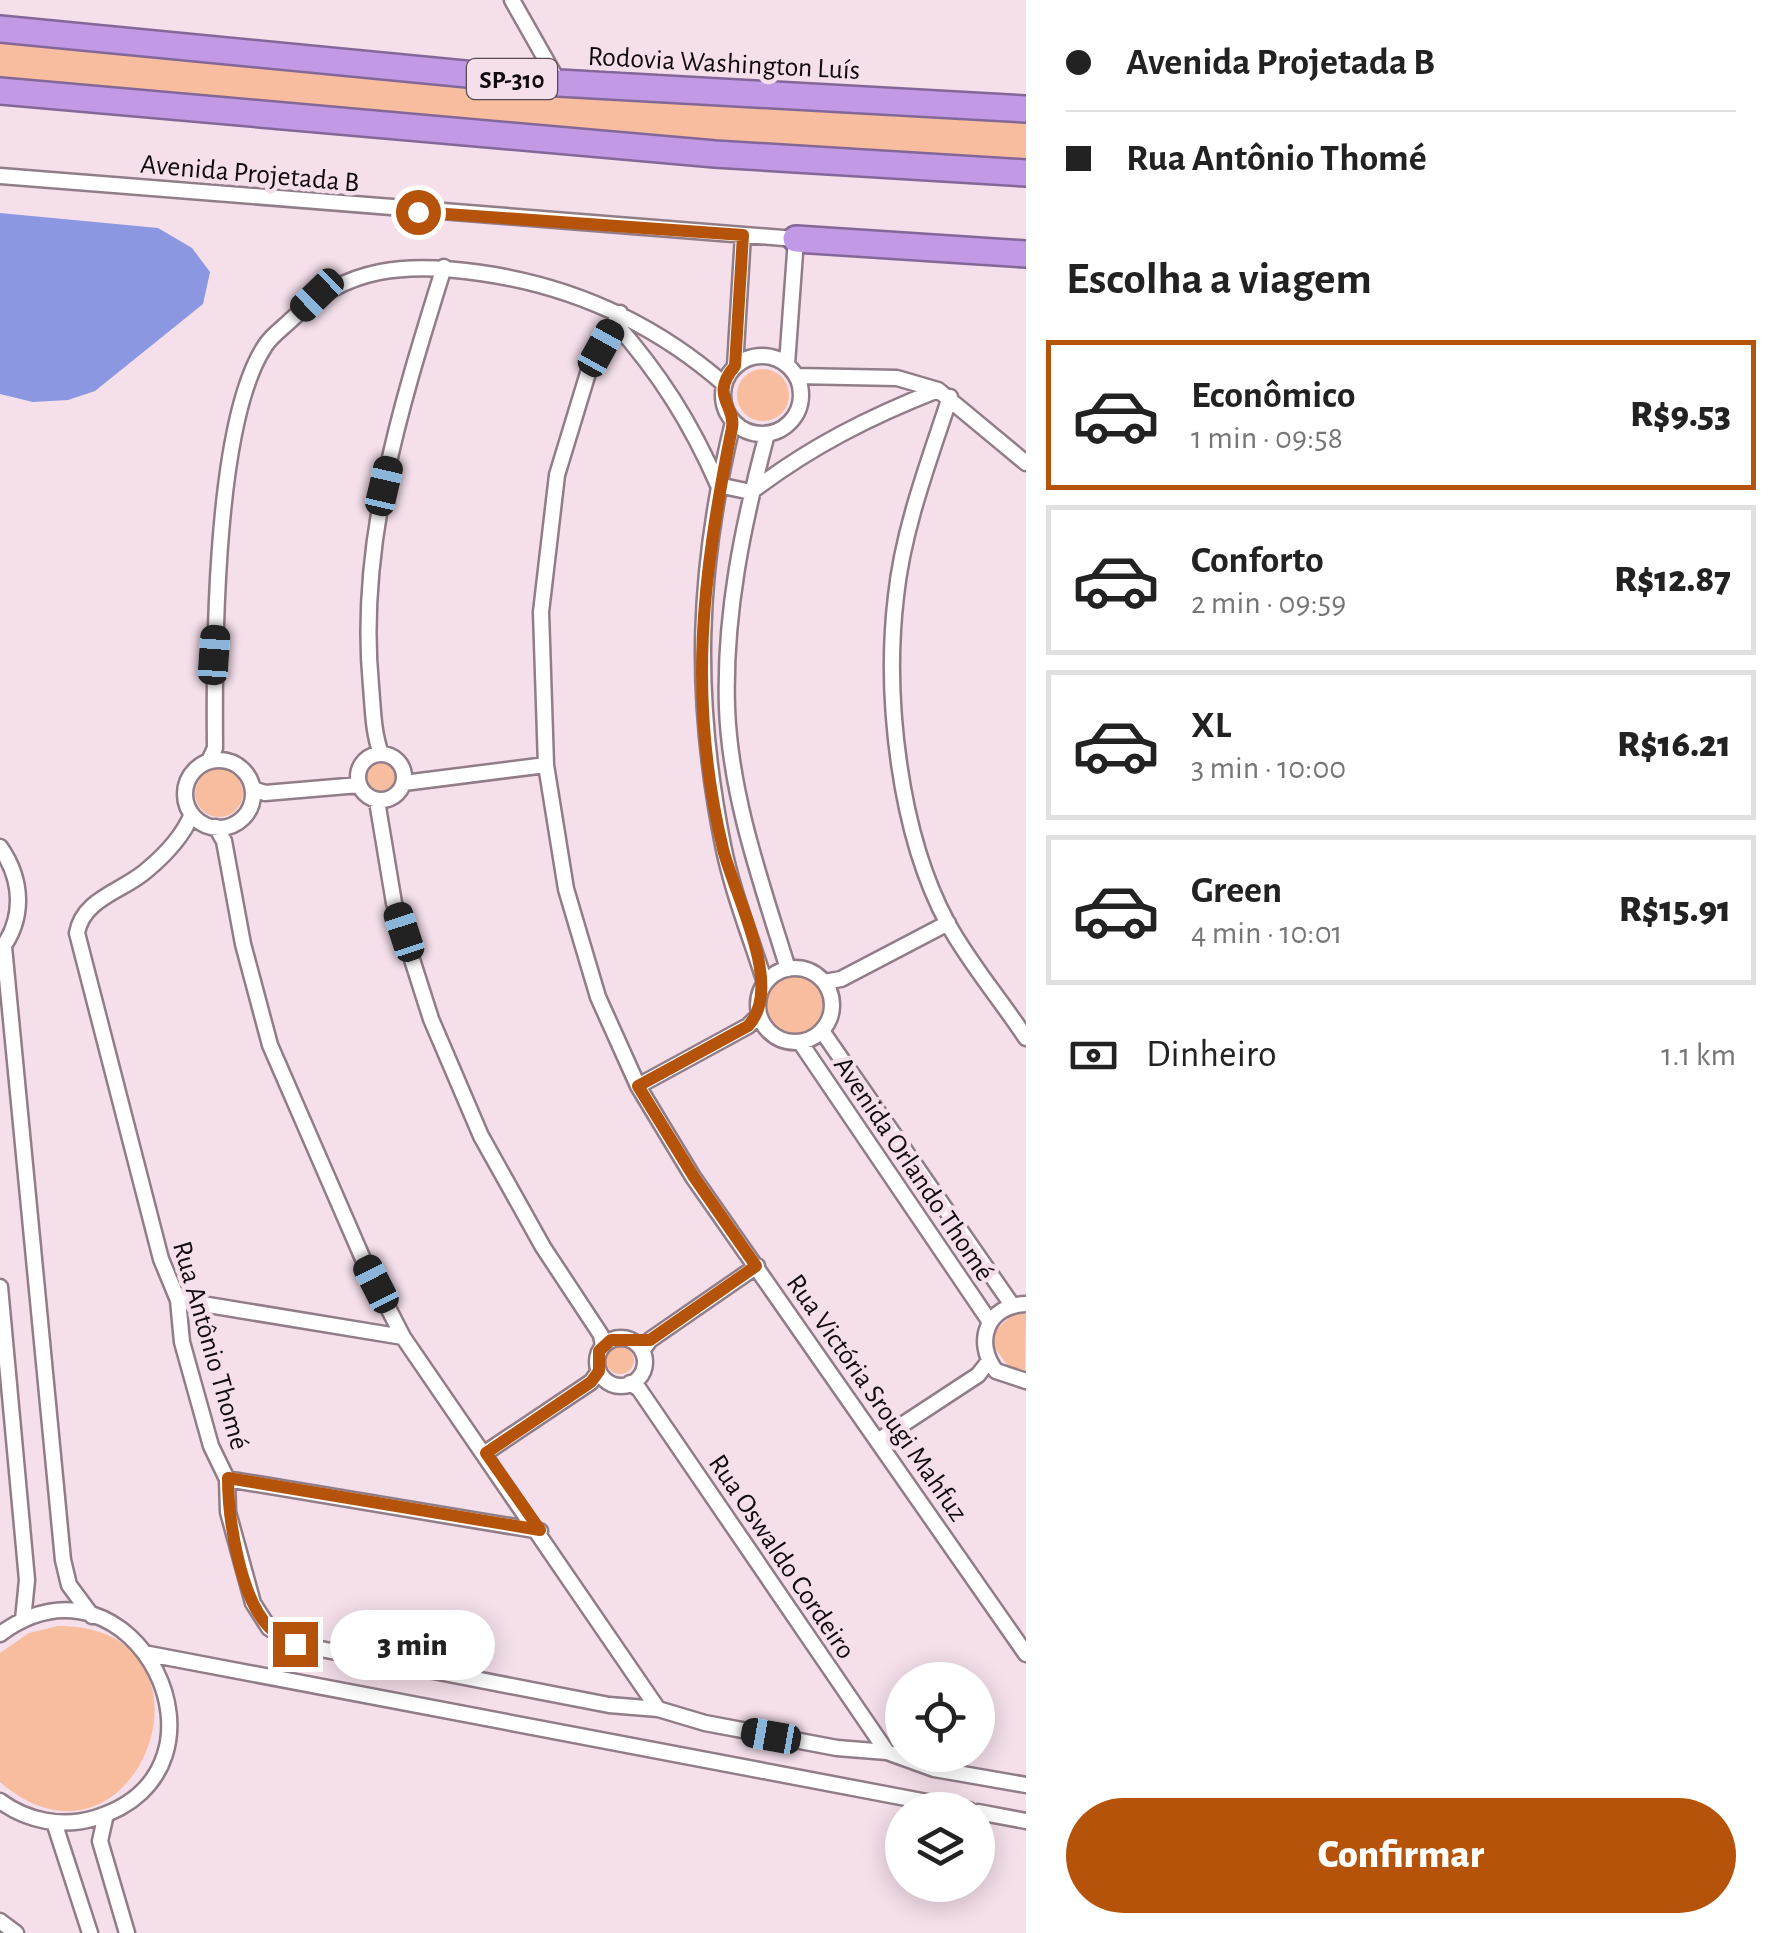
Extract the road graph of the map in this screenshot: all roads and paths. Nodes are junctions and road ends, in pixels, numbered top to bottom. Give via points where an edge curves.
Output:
1 (512, 0) edge
2 (0, 29) edge
3 (560, 83) junction
4 (0, 91) edge
5 (1026, 110) edge
6 (1026, 173) edge
7 (0, 176) edge
8 (743, 235) junction
9 (796, 240) junction
10 (1026, 254) edge
11 (444, 267) junction
12 (618, 318) junction
13 (729, 375) junction
14 (795, 376) junction
15 (944, 394) junction
16 (733, 422) junction
17 (767, 434) junction
18 (1026, 464) edge
19 (718, 485) junction
20 (751, 492) junction
21 (376, 749) junction
22 (215, 756) junction
23 (546, 765) junction
24 (404, 778) junction
25 (353, 782) junction
26 (257, 793) junction
27 (381, 801) junction
28 (213, 826) junction
29 (0, 847) edge
30 (948, 923) junction
31 (2, 949) edge
32 (788, 969) junction
33 (765, 984) junction
34 (827, 986) junction
35 (757, 1022) junction
36 (822, 1031) junction
37 (1026, 1038) edge
38 (800, 1042) junction
39 (638, 1086) junction
40 (756, 1266) junction
41 (0, 1287) edge
42 (178, 1300) junction
43 (1019, 1304) edge
44 (990, 1322) junction
45 (4, 1331) junction
46 (402, 1336) junction
47 (605, 1340) junction
48 (642, 1345) junction
49 (992, 1366) junction
50 (0, 1376) edge
51 (598, 1377) junction
52 (1026, 1381) edge
53 (635, 1384) junction
54 (879, 1440) junction
55 (486, 1453) junction
56 (228, 1478) junction
57 (540, 1530) junction
58 (92, 1616) junction
59 (23, 1620) junction
60 (0, 1634) edge
61 (149, 1654) junction
62 (1026, 1654) edge
63 (658, 1709) junction
64 (885, 1749) edge
65 (885, 1752) edge
66 (951, 1772) edge
67 (1026, 1785) edge
68 (885, 1794) edge
69 (0, 1800) edge
70 (21, 1813) junction
71 (0, 1814) edge
72 (106, 1814) junction
73 (995, 1815) edge
74 (1026, 1821) edge
75 (54, 1822) junction
76 (0, 1921) edge
77 (16, 1933) edge
78 (90, 1933) edge
79 (127, 1933) edge

1 - 3 street
2 - 3 highway, Rodovia Washington Luís / SP-310
3 - 5 highway, Rodovia Washington Luís / SP-310
4 - 6 highway, SP-310
7 - 8 street, Avenida Projetada B
8 - 9 street, Avenida Projetada B
8 - 13 street
9 - 10 highway
9 - 14 street
11 - 12 street via 539,282
11 - 21 street via 406,388 377,518 367,645
11 - 22 street via 383,268 317,295 265,346 241,409 223,518
12 - 13 street
12 - 19 street via 692,427
12 - 23 street, Rua Victória Srougi Mahfuz via 588,372 558,475 541,612
13 - 14 street via 760,355
13 - 16 street via 726,411
14 - 15 street via 897,378
14 - 17 street via 798,413
15 - 18 street
15 - 20 street via 866,418
15 - 30 street via 896,596 894,714 910,822
16 - 17 street
16 - 19 street
17 - 20 street
19 - 20 street
19 - 33 street via 704,583 701,708 723,848
20 - 32 street via 733,583 727,709 748,842
21 - 24 street via 396,759
21 - 25 street
22 - 26 street via 238,766
22 - 28 street via 194,771 186,788
23 - 24 street
23 - 39 street, Rua Victória Srougi Mahfuz via 566,889 598,997
24 - 27 street via 400,791
25 - 26 street
25 - 27 street
26 - 28 street via 248,812
27 - 47 street via 394,903 431,1019 481,1136
28 - 42 street, Rua Antônio Thomé via 185,830 145,873 88,909 77,933 161,1259
28 - 46 street via 270,1045
29 - 31 street via 18,889 16,919
30 - 34 street
30 - 37 street
31 - 58 street via 62,1560 75,1596
32 - 33 street
32 - 34 street via 808,970
33 - 35 street
34 - 36 street via 832,1012
35 - 38 street via 779,1039
35 - 39 street
36 - 38 street
36 - 43 street, Avenida Orlando Thomé
38 - 44 street, Avenida Orlando Thomé
39 - 40 street, Rua Victória Srougi Mahfuz
40 - 48 street
40 - 54 street, Rua Victória Srougi Mahfuz
41 - 45 street
42 - 46 street
42 - 56 street, Rua Antônio Thomé via 182,1342 211,1446
43 - 44 street
44 - 49 street via 984,1342
45 - 50 street
45 - 59 street via 27,1580
46 - 55 street
47 - 48 street
47 - 51 street
48 - 53 street via 644,1366
49 - 52 street
49 - 54 street
51 - 53 street
51 - 55 street
53 - 64 street, Rua Oswaldo Cordeiro
54 - 62 street, Rua Victória Srougi Mahfuz
55 - 57 street
56 - 57 street
56 - 63 street, Rua Antônio Thomé via 228,1512 252,1602 269,1628 295,1644
57 - 63 street
58 - 59 street via 57,1612
58 - 61 street via 124,1630
59 - 60 street
61 - 68 street
61 - 72 street via 169,1701 164,1753 135,1796
63 - 65 street, Rua Antônio Thomé via 837,1748
66 - 67 street, Rua Antônio Thomé
69 - 70 street
70 - 71 street
70 - 75 street
72 - 75 street
72 - 79 street via 100,1841
73 - 74 street
75 - 78 street
76 - 77 street

